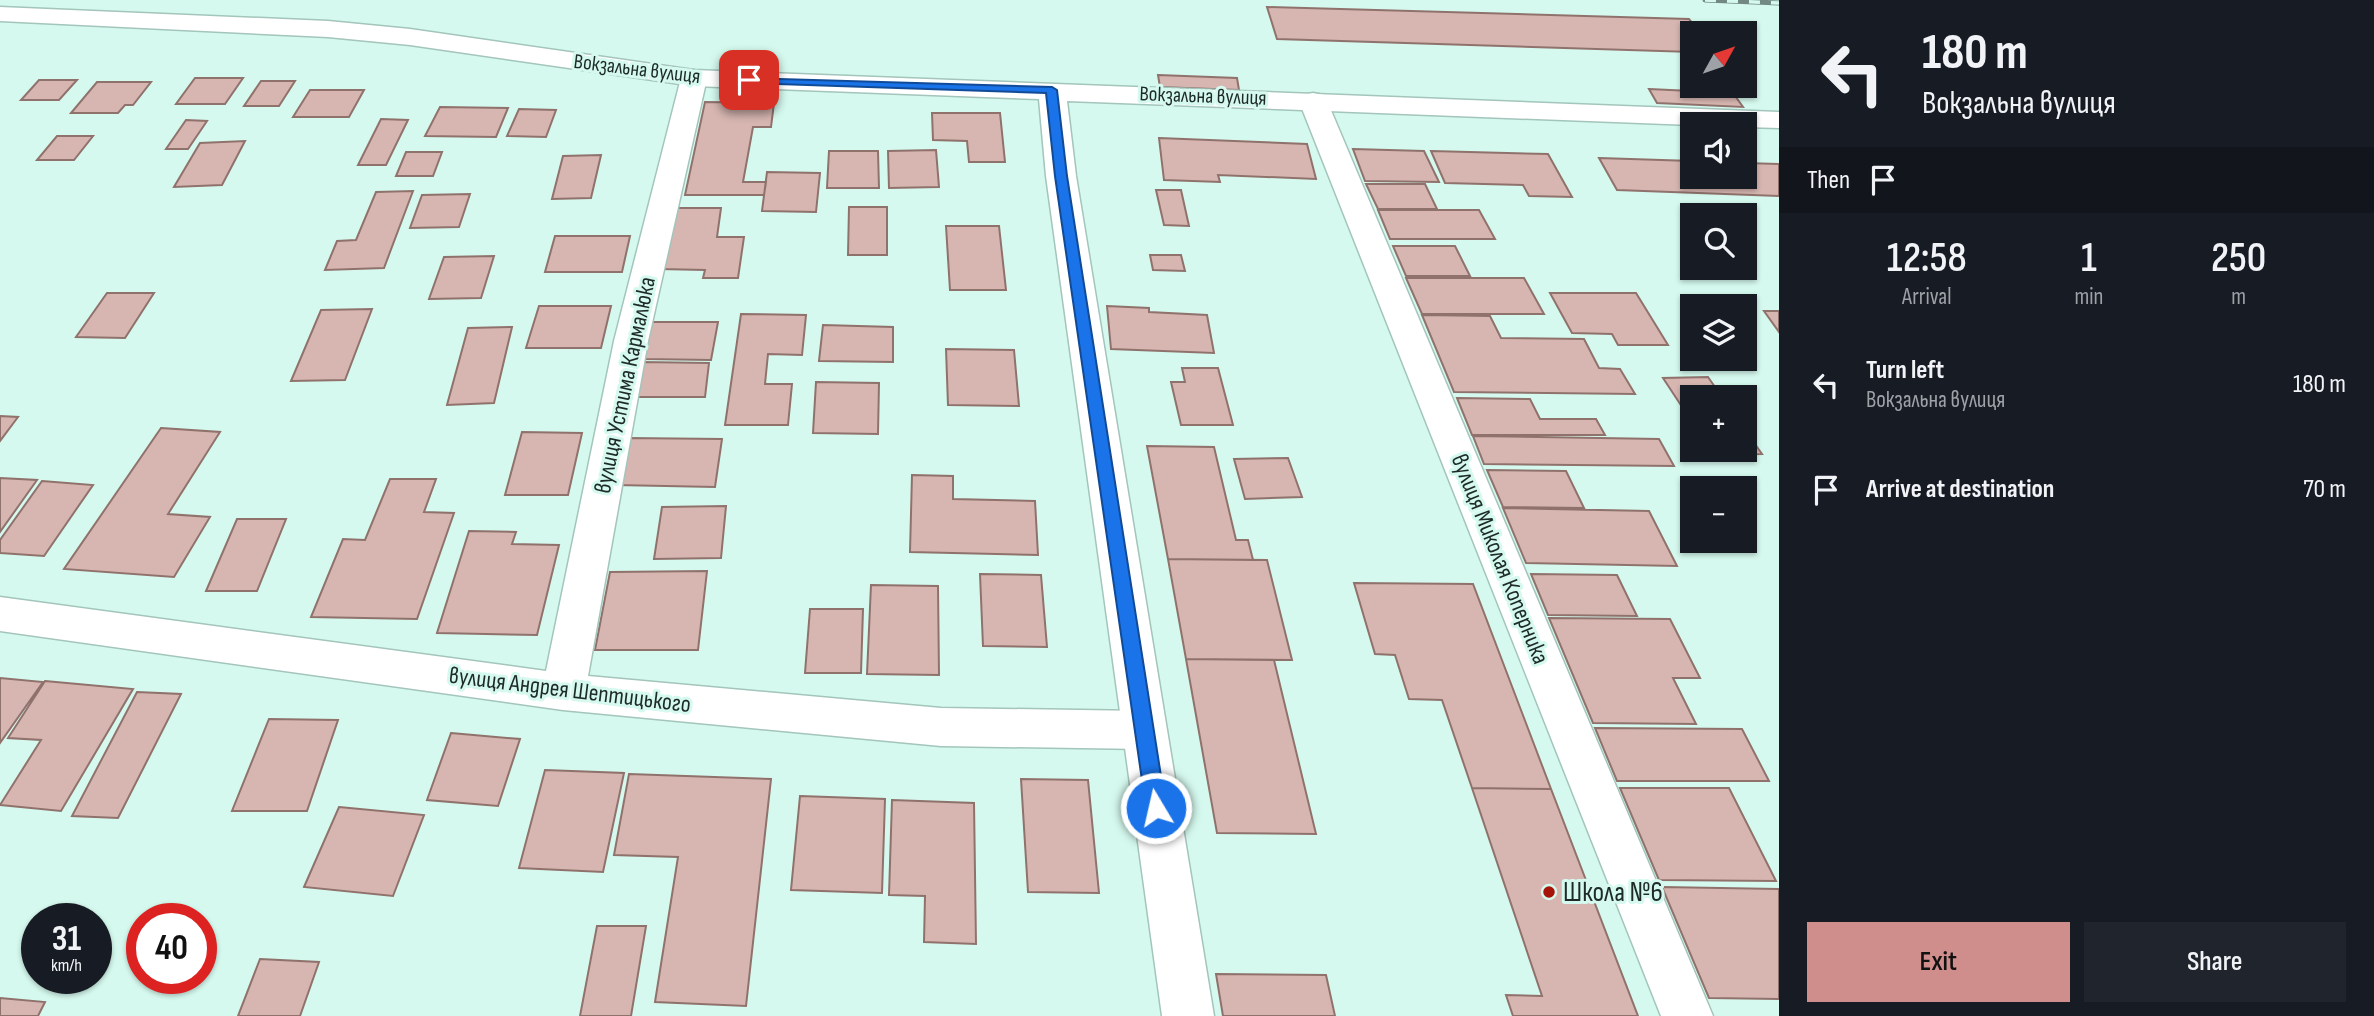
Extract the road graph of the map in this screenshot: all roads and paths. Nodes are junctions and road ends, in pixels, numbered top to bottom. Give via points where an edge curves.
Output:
1 (0, 14) edge
2 (694, 78) junction
3 (1052, 90) junction
4 (1313, 101) junction
5 (1779, 120) edge
6 (0, 614) edge
7 (563, 692) junction
8 (1144, 730) junction
9 (1188, 1016) edge
10 (1687, 1016) edge

1 - 2 street, Вокзальна вулиця via 328,29
2 - 3 street, Вокзальна вулиця
2 - 7 street, вулиця Устима Кармалюка via 631,341
3 - 4 street, Вокзальна вулиця
3 - 8 street
4 - 5 street, Вокзальна вулиця
4 - 10 street, вулиця Миколая Коперника
6 - 7 street, вулиця Андрея Шептицького
7 - 8 street, вулиця Андрея Шептицького via 941,727
8 - 9 street

